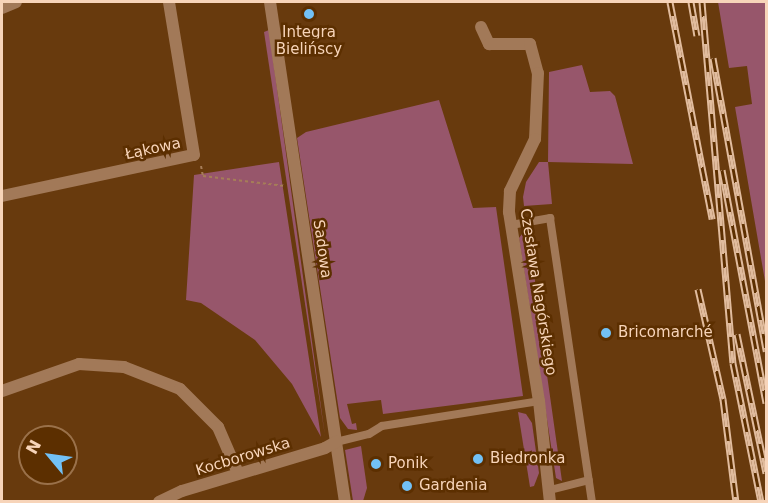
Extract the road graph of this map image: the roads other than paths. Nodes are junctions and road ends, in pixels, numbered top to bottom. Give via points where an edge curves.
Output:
1 (16, 2) edge
2 (169, 2) edge
3 (270, 2) edge
4 (2, 8) edge
5 (481, 27) dead end
6 (2, 196) edge
7 (511, 225) junction
8 (2, 391) edge
9 (539, 401) junction
10 (336, 442) junction
11 (238, 473) junction
12 (589, 480) junction
13 (550, 496) edge
14 (159, 501) edge
15 (345, 501) edge
16 (592, 501) edge

1 - 4 street
2 - 6 street, Łąkowa via 194,155
3 - 10 street, Sadowa
5 - 7 street, Czesława Nagórskiego via 489,44 530,44 538,73 535,139 510,191
7 - 9 street, Czesława Nagórskiego
7 - 12 lane via 549,218
8 - 11 street via 79,364 124,367 180,389 218,427
9 - 10 lane via 382,426 369,434
9 - 13 street, Czesława Nagórskiego
10 - 11 street, Kocborowska
10 - 15 street, Sadowa
11 - 14 street, Kocborowska
12 - 13 lane
12 - 16 lane

